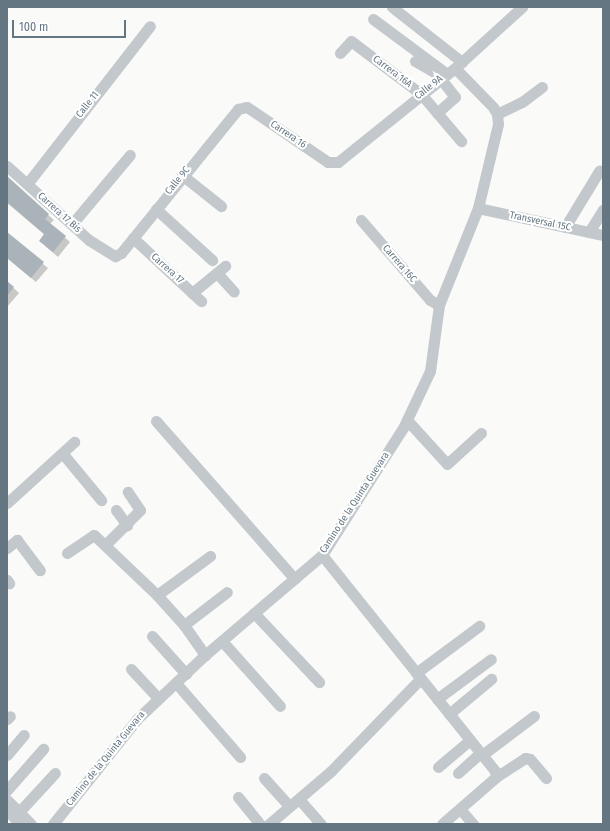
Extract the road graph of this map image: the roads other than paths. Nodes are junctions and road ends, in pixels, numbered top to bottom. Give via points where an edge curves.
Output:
1 (392, 7) edge
2 (522, 7) edge
3 (373, 19) dead end
4 (150, 26) dead end
5 (340, 53) dead end
6 (415, 60) dead end
7 (450, 72) junction
8 (542, 87) dead end
9 (421, 94) junction
10 (242, 106) joint
11 (437, 113) junction
12 (497, 114) junction
13 (461, 141) dead end
14 (130, 155) dead end
15 (333, 164) joint
16 (7, 166) edge
17 (599, 171) dead end
18 (182, 175) junction
19 (26, 184) junction
20 (221, 206) dead end
21 (478, 208) junction
22 (156, 209) junction
23 (603, 210) edge
24 (361, 220) dead end
25 (72, 224) junction
26 (565, 227) junction
27 (589, 232) junction
28 (603, 235) edge
29 (133, 238) junction
30 (115, 256) joint
31 (212, 260) dead end
32 (234, 292) dead end
33 (192, 293) junction
34 (201, 301) dead end
35 (439, 305) junction
36 (408, 420) junction
37 (156, 421) dead end
38 (481, 433) dead end
39 (74, 442) dead end
40 (63, 454) junction
41 (128, 492) dead end
42 (101, 500) dead end
43 (7, 503) edge
44 (116, 510) dead end
45 (127, 525) junction
46 (106, 544) junction
47 (7, 548) edge
48 (67, 553) dead end
49 (322, 555) junction
50 (210, 556) dead end
51 (40, 570) dead end
52 (295, 579) junction
53 (227, 592) dead end
54 (157, 595) junction
55 (254, 613) junction
56 (184, 625) junction
57 (478, 626) dead end
58 (152, 636) dead end
59 (222, 641) junction
60 (205, 655) junction
61 (491, 659) dead end
62 (131, 669) dead end
63 (186, 674) junction
64 (418, 676) junction
65 (491, 679) dead end
66 (176, 682) junction
67 (319, 682) dead end
68 (158, 698) junction
69 (437, 699) junction
70 (280, 706) dead end
71 (449, 714) junction
72 (534, 716) dead end
73 (24, 735) dead end
74 (470, 740) junction
75 (43, 749) dead end
76 (481, 754) junction
77 (7, 755) edge
78 (240, 757) dead end
79 (438, 767) dead end
80 (55, 773) dead end
81 (458, 773) dead end
82 (496, 777) junction
83 (264, 778) dead end
84 (546, 778) dead end
85 (7, 790) edge
86 (238, 797) dead end
87 (299, 799) junction
88 (7, 800) edge
89 (290, 806) junction
90 (460, 809) junction
91 (7, 810) edge
92 (19, 812) junction
93 (20, 824) edge
94 (31, 824) edge
95 (53, 824) edge
96 (260, 824) edge
97 (269, 824) edge
98 (321, 824) edge
99 (442, 824) edge
100 (473, 824) edge

1 - 7 street
2 - 7 street, Calle 9A
3 - 7 street
4 - 19 street, Calle 11
5 - 9 street, Carrera 16A via 351,41
6 - 7 street
7 - 9 street, Calle 9A
7 - 11 street via 455,97
7 - 12 street
8 - 12 street via 522,102
9 - 11 street, Carrera 16A
9 - 15 street, Calle 9A
10 - 15 street, Carrera 16
10 - 18 street, Calle 9C
11 - 13 street, Carrera 16A
12 - 21 street, Camino de la Quinta Guevara via 498,124
14 - 25 street
16 - 19 street, Carrera 17 Bis
17 - 26 street
18 - 20 street
18 - 22 street, Calle 9C
19 - 25 street, Carrera 17 Bis
21 - 26 street, Transversal 15C via 510,219
21 - 35 street, Camino de la Quinta Guevara
22 - 29 street, Calle 9C
22 - 31 street
23 - 27 street
24 - 35 street, Carrera 16C via 430,300
25 - 30 street, Carrera 17 Bis via 89,240
26 - 27 street, Transversal 15C
27 - 28 street, Transversal 15C
29 - 30 street, Calle 9C via 121,253
29 - 33 street, Carrera 17
32 - 33 street via 221,270
33 - 34 street, Carrera 17
35 - 36 street, Camino de la Quinta Guevara via 430,371
36 - 38 street via 447,464
36 - 49 street, Camino de la Quinta Guevara
37 - 52 street
39 - 40 street
40 - 42 street
40 - 43 street
41 - 45 street via 140,510
44 - 45 street
45 - 46 street
46 - 48 street via 94,535
46 - 54 street
47 - 51 street via 17,540
49 - 52 street, Camino de la Quinta Guevara
49 - 64 street
50 - 54 street
52 - 55 street, Camino de la Quinta Guevara
53 - 56 street
54 - 56 street
55 - 59 street, Camino de la Quinta Guevara
55 - 67 street
56 - 60 street
57 - 64 street
58 - 63 street
59 - 60 street, Camino de la Quinta Guevara
59 - 70 street
60 - 63 street, Camino de la Quinta Guevara
61 - 69 street
62 - 68 street
63 - 66 street, Camino de la Quinta Guevara
64 - 69 street
64 - 87 street via 331,771
65 - 71 street
66 - 68 street, Camino de la Quinta Guevara
66 - 78 street
68 - 95 street, Camino de la Quinta Guevara via 132,724
69 - 71 street
71 - 74 street
72 - 76 street
73 - 77 street
74 - 76 street
74 - 79 street
75 - 85 street
76 - 81 street
76 - 82 street via 495,771
80 - 92 street
82 - 84 street via 528,758
82 - 90 street
83 - 89 street
86 - 96 street
87 - 89 street
87 - 98 street
88 - 92 street
89 - 97 street
90 - 99 street
90 - 100 street
91 - 93 street
92 - 94 street

